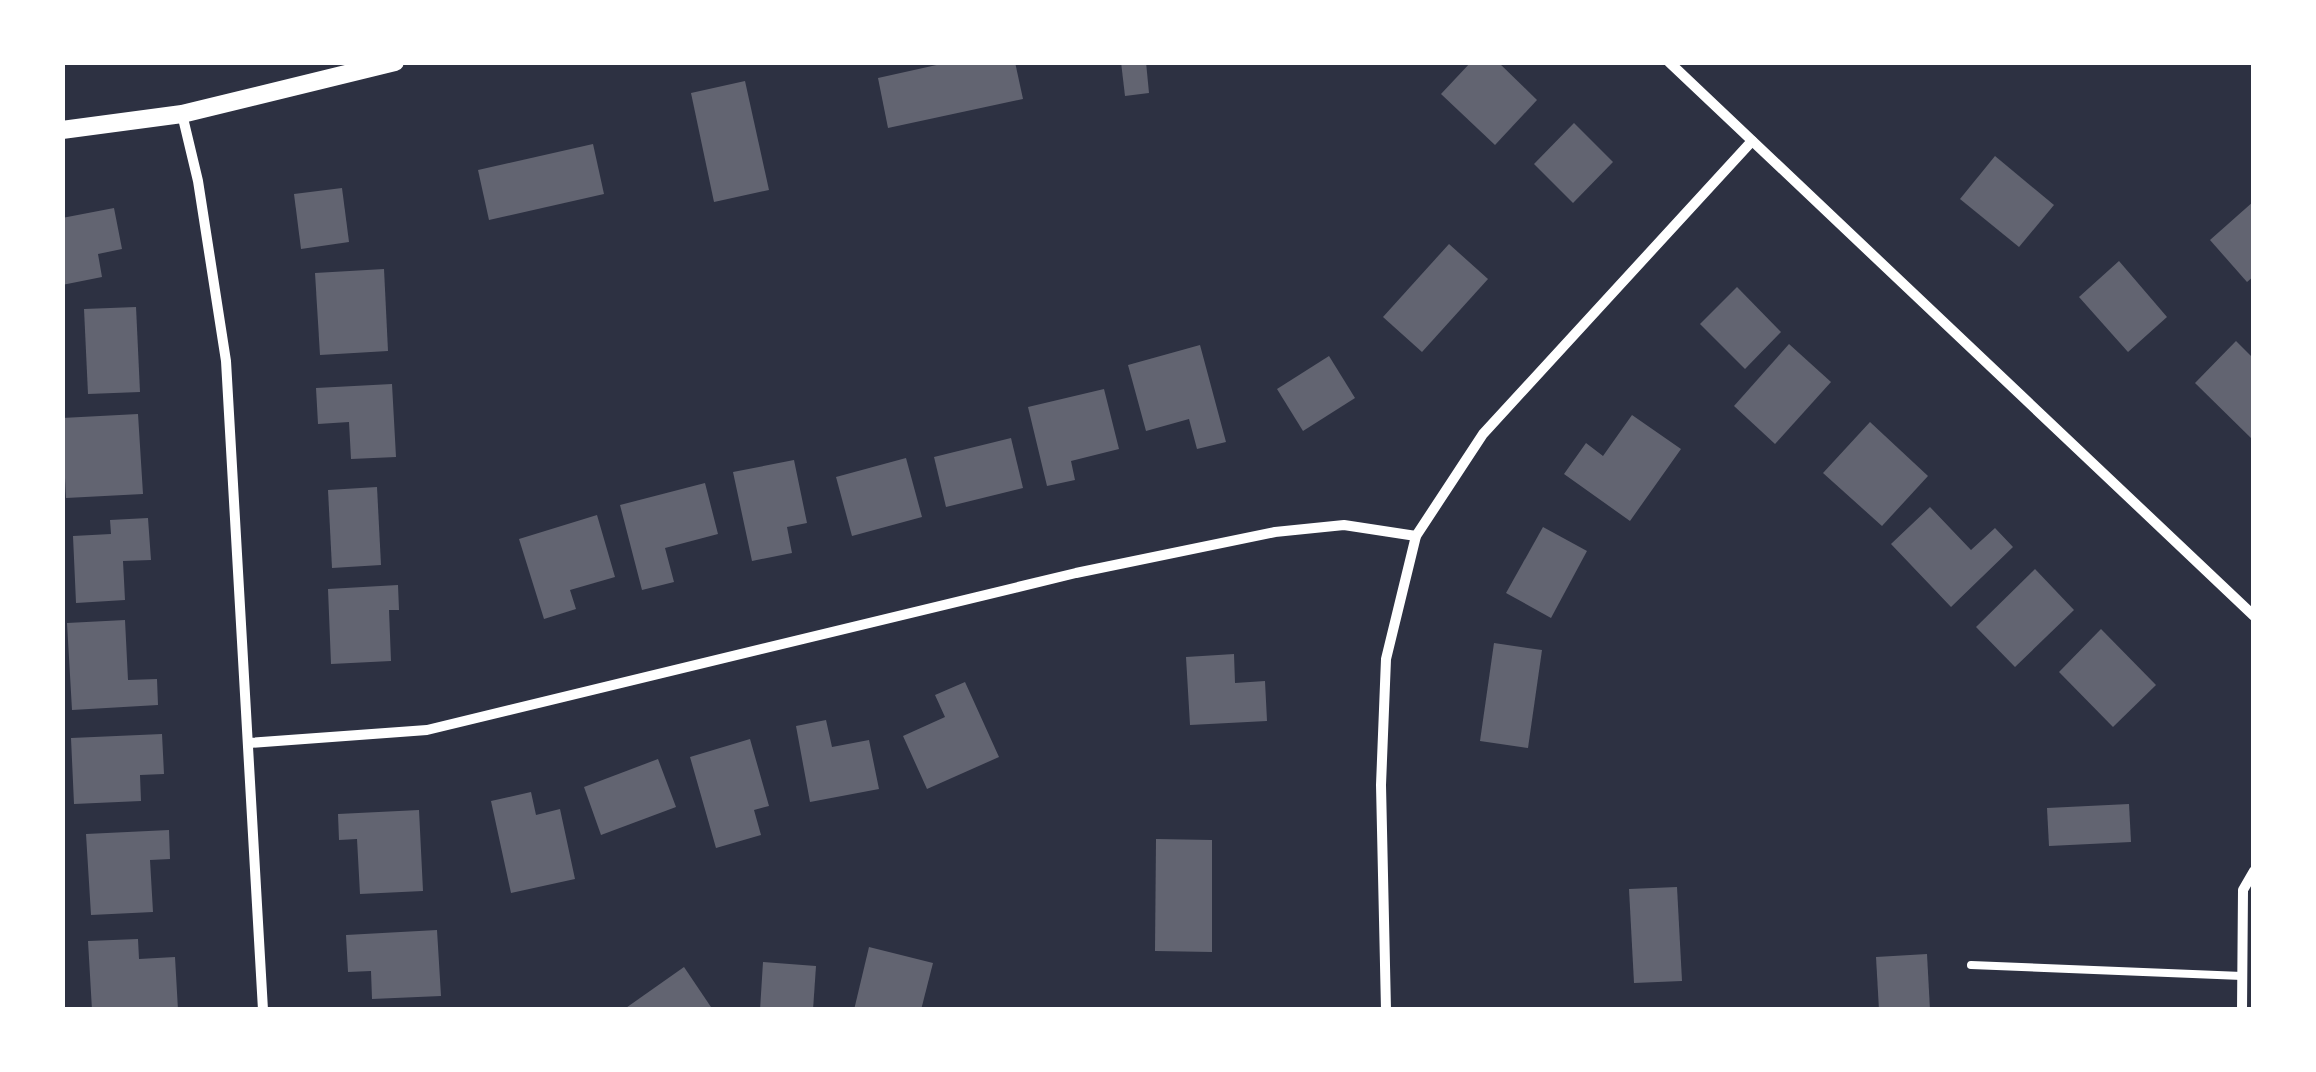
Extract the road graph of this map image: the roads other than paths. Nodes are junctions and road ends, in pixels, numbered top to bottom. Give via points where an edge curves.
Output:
1 (395, 62) edge
2 (1669, 62) edge
3 (182, 114) junction
4 (62, 130) edge
5 (1752, 141) junction
6 (1416, 536) junction
7 (2254, 616) edge
8 (249, 744) junction
9 (2254, 871) edge
10 (1972, 965) dead end
11 (2242, 976) junction
12 (263, 1010) edge
13 (1386, 1010) edge
14 (2242, 1010) edge

1 - 3 street
2 - 5 street
3 - 4 street
3 - 8 street via 226,362
5 - 6 street via 1483,434
5 - 7 street
6 - 8 street via 1344,525 1275,532 1076,573 427,730
6 - 13 street via 1386,659
8 - 12 street
9 - 11 street via 2243,890
10 - 11 lane
11 - 14 street

